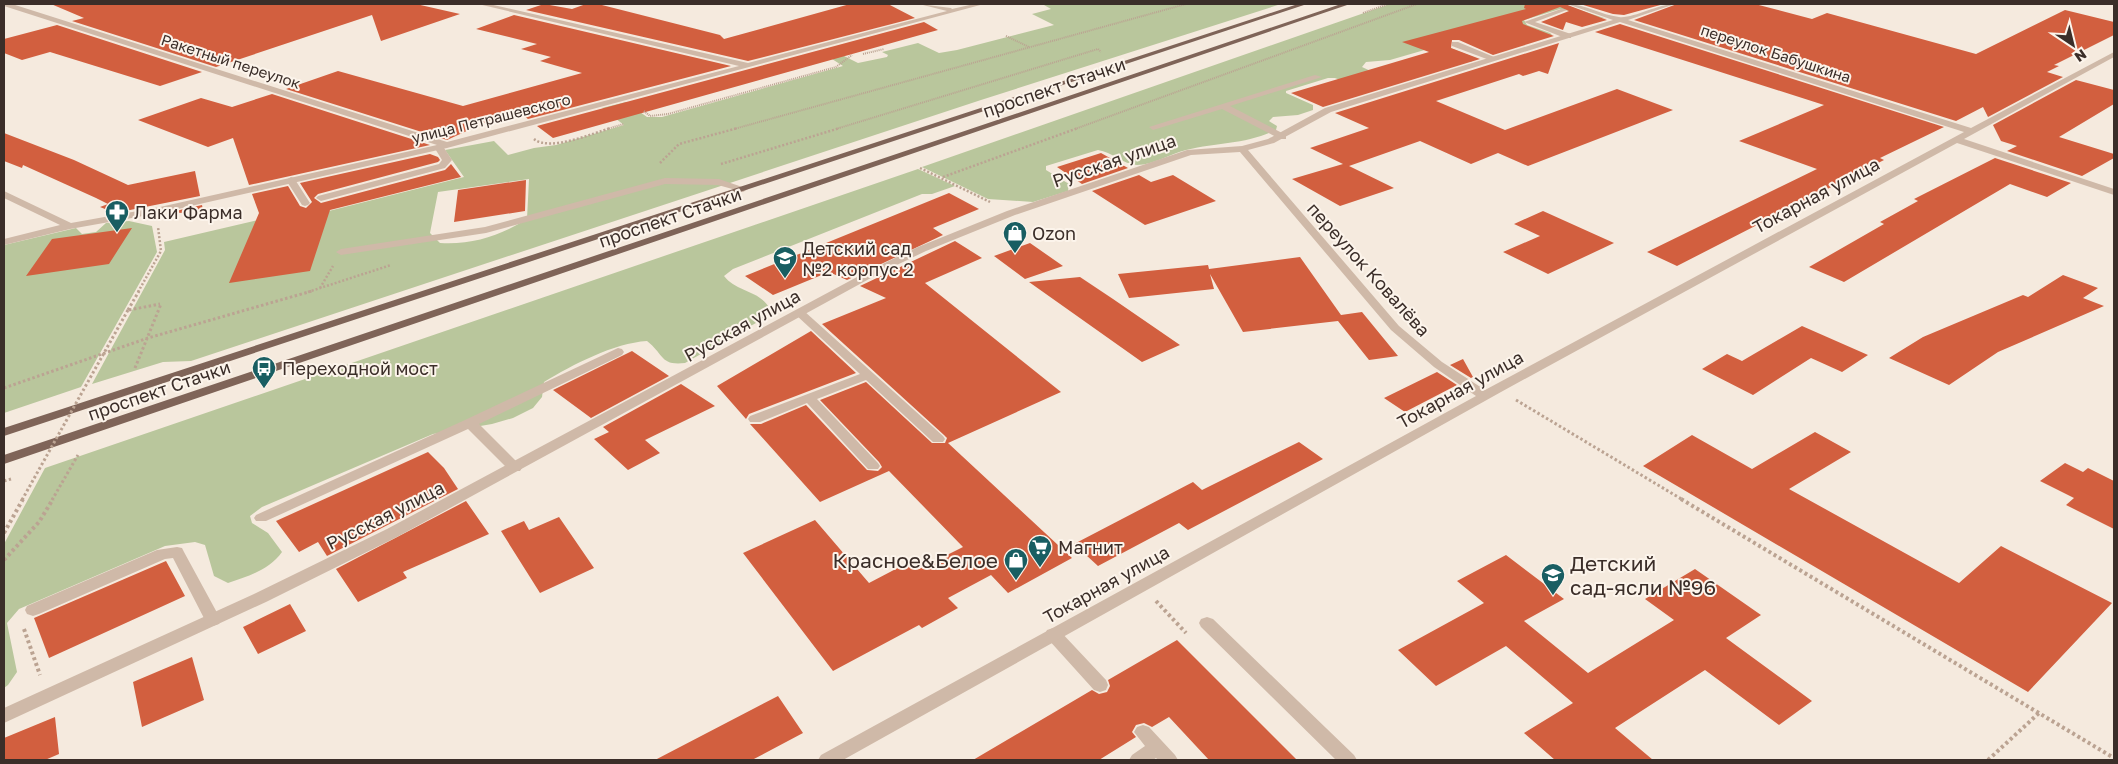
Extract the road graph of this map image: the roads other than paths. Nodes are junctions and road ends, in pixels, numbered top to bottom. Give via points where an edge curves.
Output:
1 (6, 4) edge
2 (481, 4) edge
3 (922, 4) edge
4 (981, 4) edge
5 (1304, 4) edge
6 (1347, 4) edge
7 (1570, 4) edge
8 (1672, 4) edge
9 (954, 10) junction
10 (1563, 10) dead end
11 (1621, 20) junction
12 (1568, 36) junction
13 (1455, 44) dead end
14 (2114, 54) edge
15 (1495, 59) junction
16 (749, 66) junction
17 (1318, 77) dead end
18 (1223, 106) junction
19 (1153, 127) dead end
20 (1974, 132) junction
21 (1283, 137) junction
22 (1958, 140) junction
23 (443, 146) junction
24 (1242, 149) junction
25 (291, 180) junction
26 (743, 189) junction
27 (2114, 192) edge
28 (4, 194) edge
29 (321, 198) dead end
30 (305, 203) dead end
31 (70, 226) junction
32 (4, 242) edge
33 (340, 252) road end
34 (800, 313) junction
35 (618, 352) dead end
36 (868, 375) junction
37 (1485, 396) junction
38 (809, 398) junction
39 (755, 419) dead end
40 (470, 423) junction
41 (4, 432) edge
42 (938, 439) dead end
43 (4, 460) edge
44 (873, 466) dead end
45 (515, 468) junction
46 (261, 518) dead end
47 (33, 610) road end
48 (213, 620) junction
49 (1207, 623) dead end
50 (1053, 634) junction
51 (1100, 685) dead end
52 (4, 716) edge
53 (1143, 732) dead end
54 (1163, 754) edge
55 (827, 760) edge
56 (1138, 760) edge
57 (1348, 760) edge

1 - 23 street, Ракетный переулок
2 - 16 street
3 - 9 street
4 - 9 street, улица Петрашевского
5 - 26 main road, проспект Стачки
6 - 43 main road, проспект Стачки
7 - 11 street, переулок Бабушкина
8 - 11 street, Русская улица
9 - 16 street, улица Петрашевского
10 - 12 street via 1528,22
11 - 12 street, Русская улица
11 - 20 street, переулок Бабушкина
12 - 15 street, Русская улица
13 - 15 street
14 - 20 street, Токарная улица
15 - 21 street, Русская улица via 1328,110
16 - 23 street, улица Петрашевского
17 - 18 street
18 - 19 street
18 - 21 street
20 - 22 street, Токарная улица
21 - 24 street, Русская улица
22 - 27 street
22 - 37 street, Токарная улица
23 - 25 street, улица Петрашевского
23 - 29 street via 447,160 442,166
24 - 34 street, Русская улица via 1190,152 1011,213 922,249
24 - 37 street, переулок Ковалёва via 1395,328 1444,371
25 - 30 street
25 - 31 street, улица Петрашевского via 160,210
26 - 33 street via 719,182 665,181 486,230
26 - 41 main road, проспект Стачки
28 - 31 street
31 - 32 street, улица Петрашевского
34 - 36 street
34 - 45 street, Русская улица
35 - 40 street
36 - 38 street
36 - 42 street
37 - 50 street, Токарная улица
38 - 39 street
38 - 44 street
40 - 45 street
40 - 46 street
45 - 48 street, Русская улица via 392,533
47 - 48 street via 162,554 177,552
48 - 52 street, Русская улица
49 - 57 street
50 - 51 street
50 - 55 street, Токарная улица
53 - 54 street
54 - 56 street

